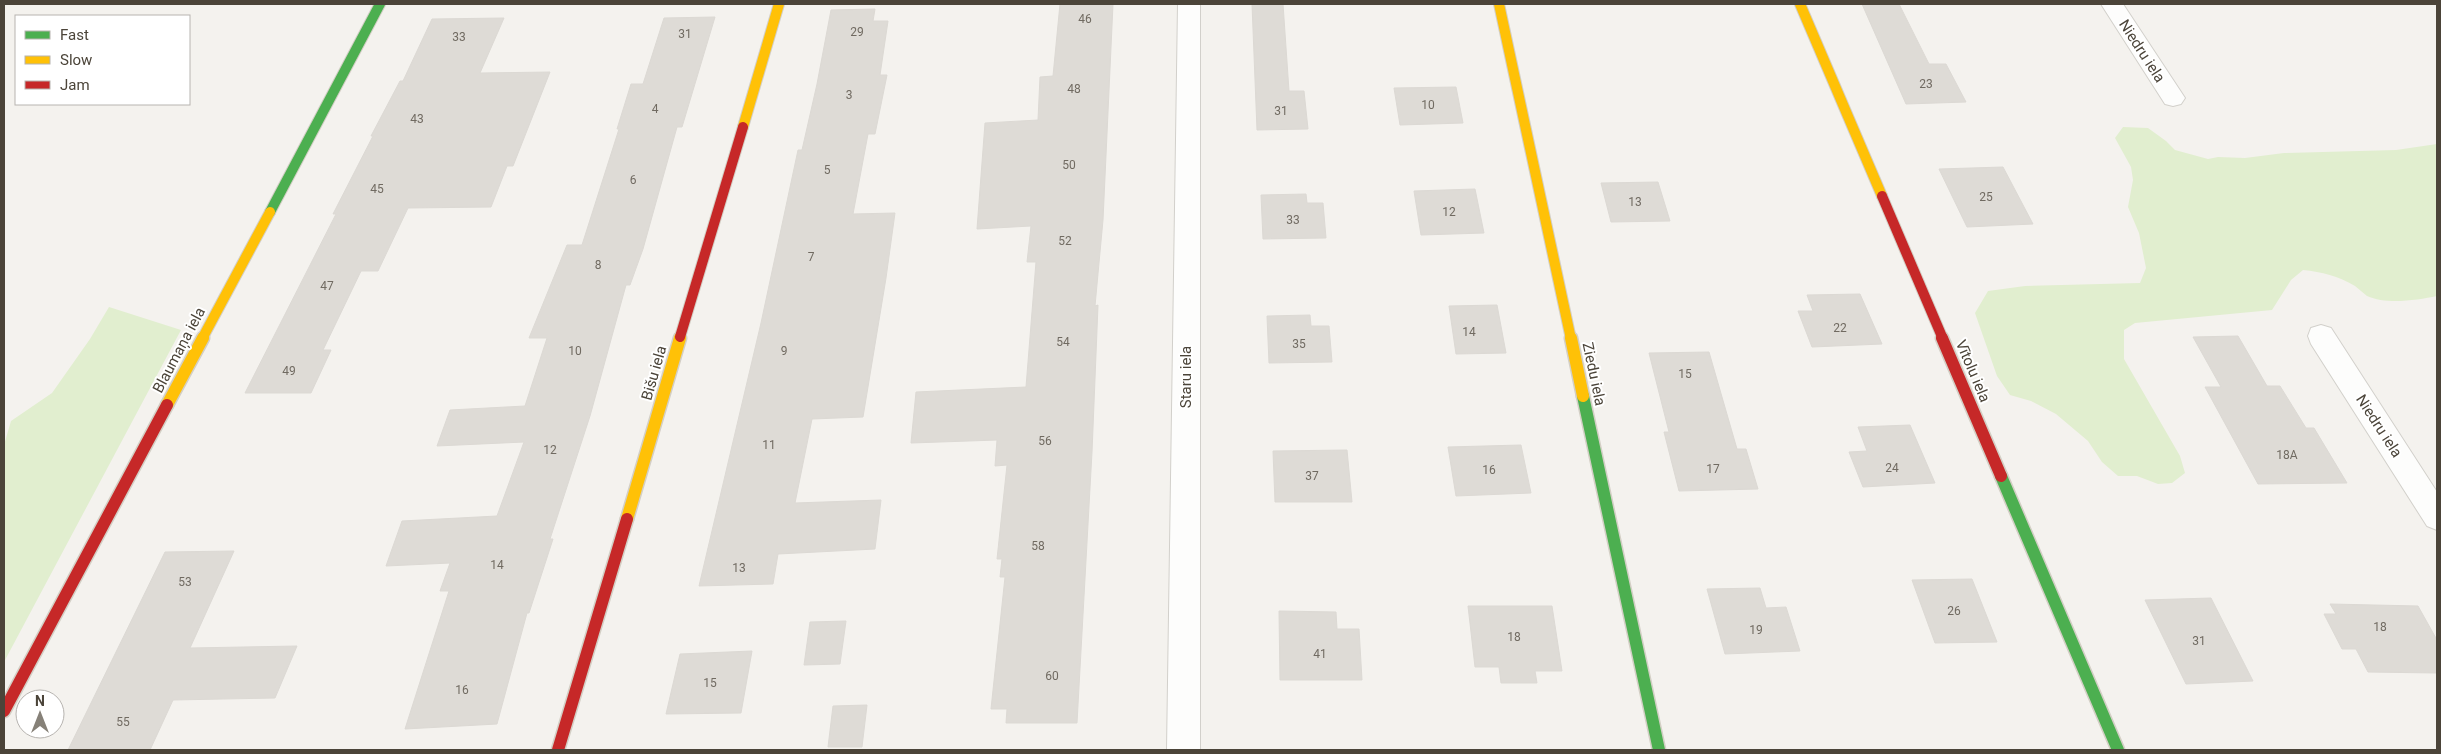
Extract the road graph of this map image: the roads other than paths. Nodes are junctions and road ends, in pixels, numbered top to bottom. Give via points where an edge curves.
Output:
1 (380, 4) edge
2 (779, 4) edge
3 (1189, 4) edge
4 (1500, 4) edge
5 (1800, 4) edge
6 (2112, 4) edge
7 (2172, 98) dead end
8 (2321, 336) dead end
9 (2437, 517) edge
10 (4, 711) edge
11 (558, 750) edge
12 (1184, 750) edge
13 (1659, 750) edge
14 (2118, 750) edge

1 - 10 street, Blaumaņa iela
2 - 11 street, Bišu iela
3 - 12 street, Staru iela
4 - 13 street, Ziedu iela
5 - 14 street, Vītolu iela
6 - 7 street, Niedru iela
8 - 9 street, Niedru iela

